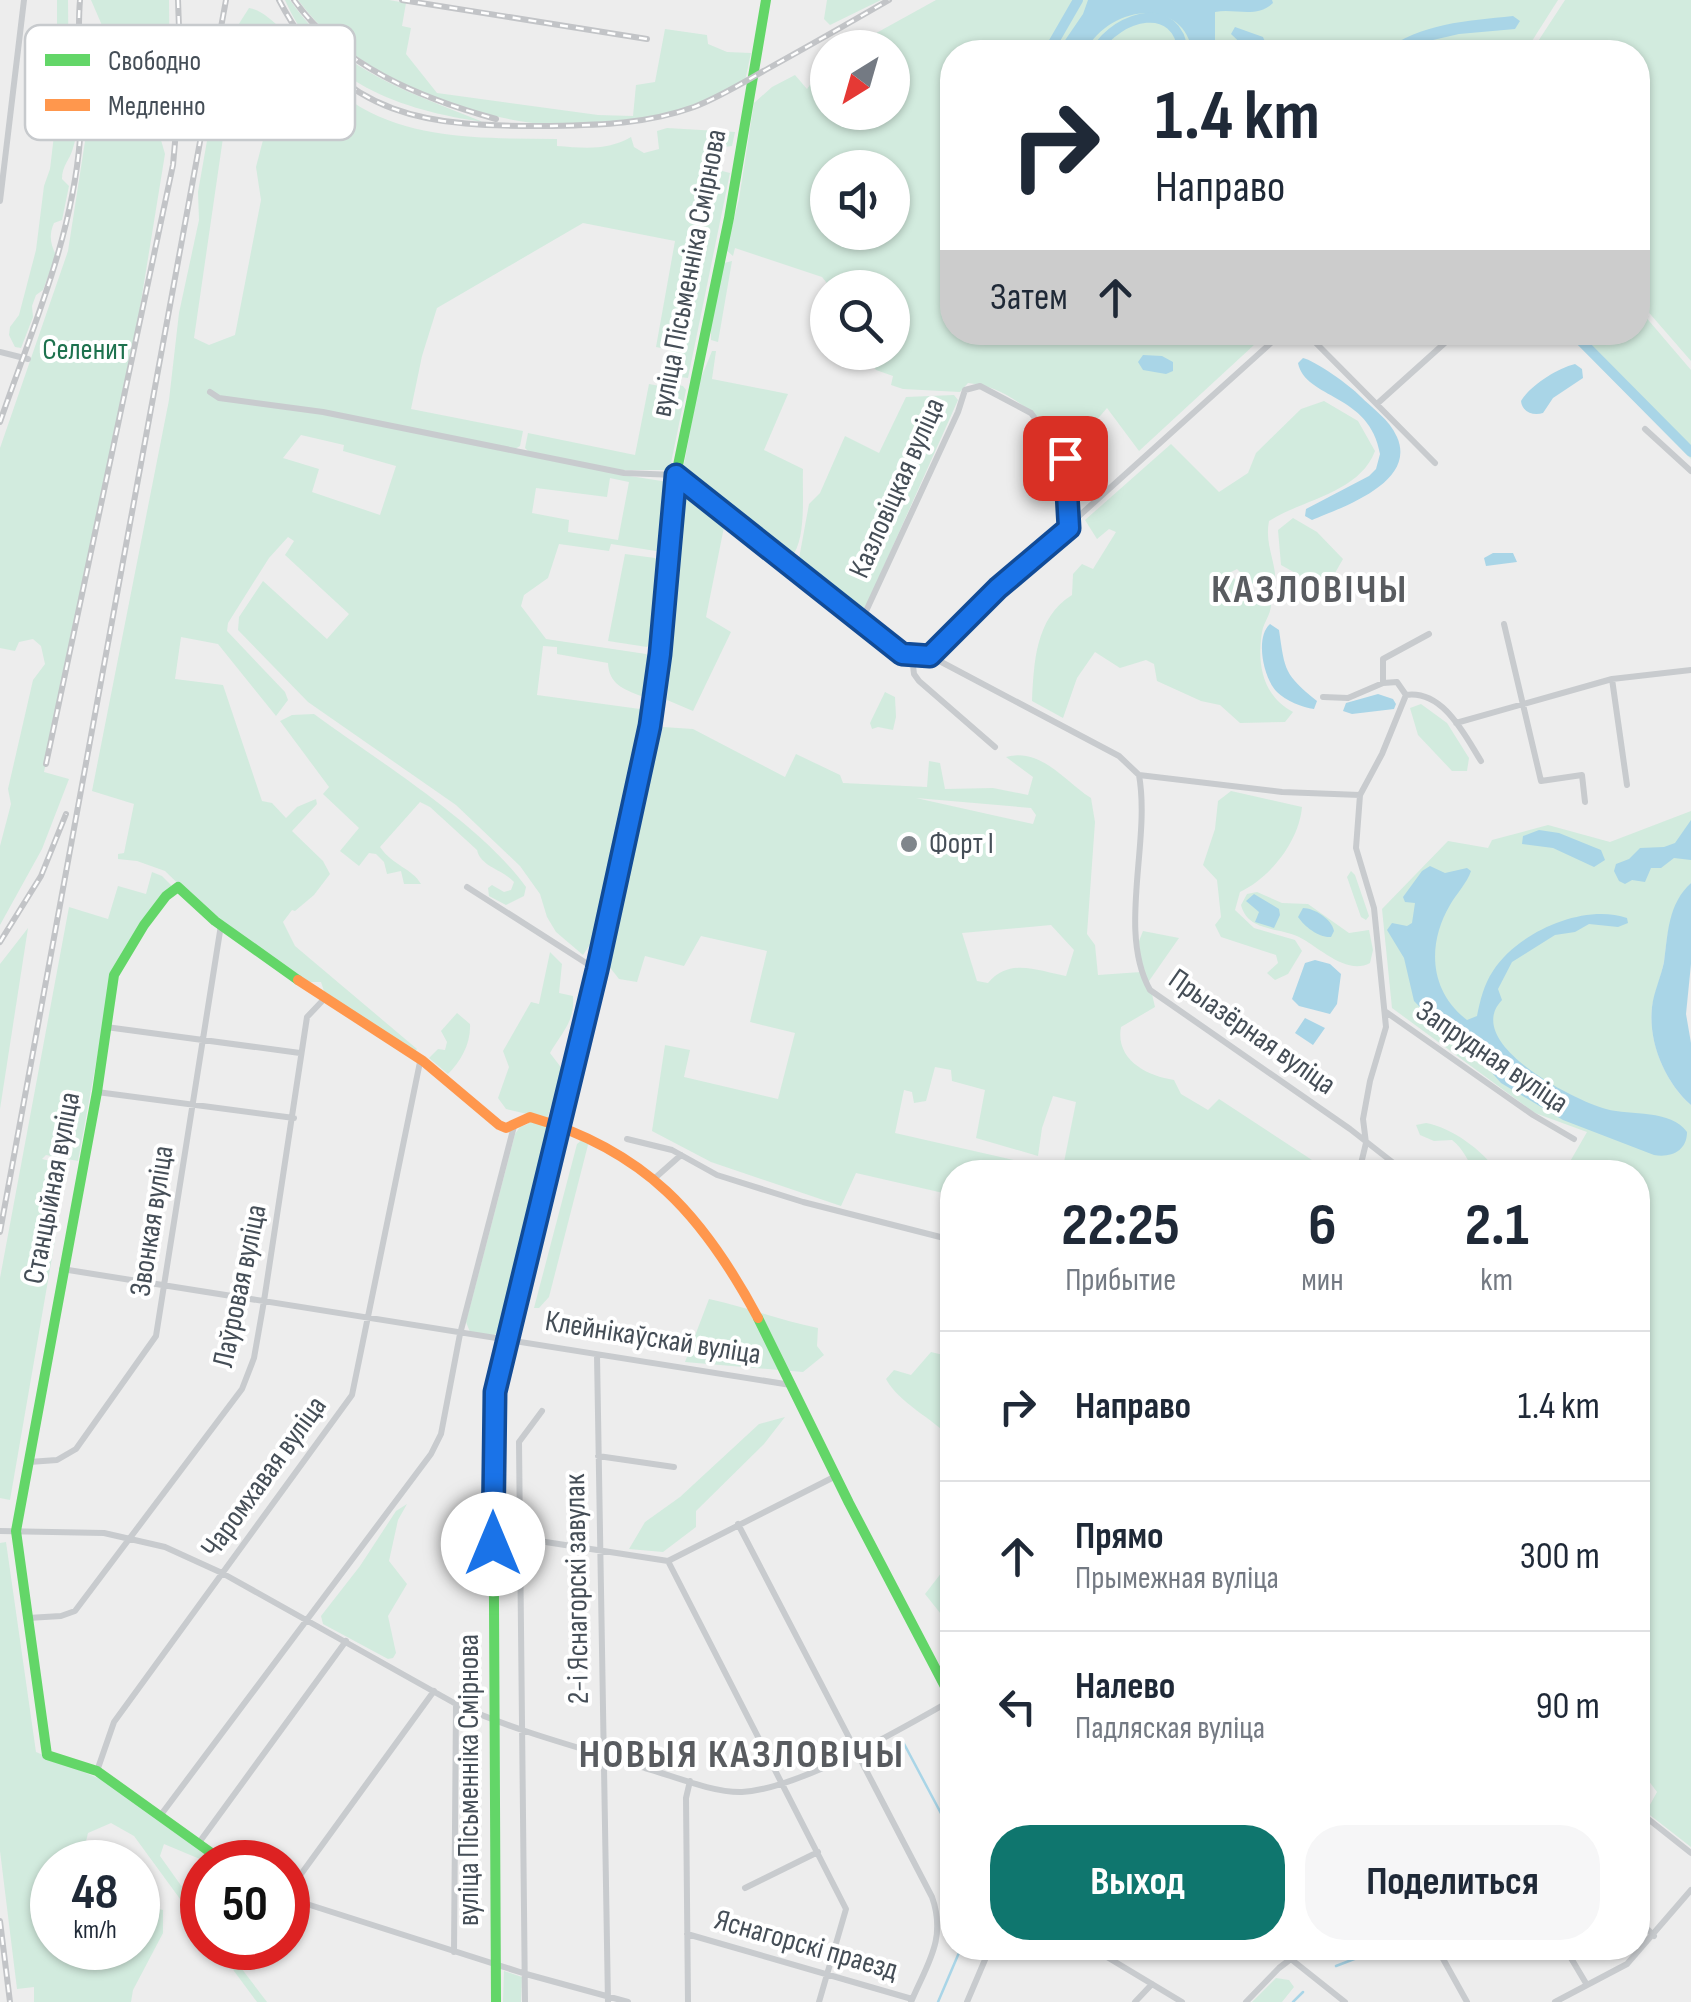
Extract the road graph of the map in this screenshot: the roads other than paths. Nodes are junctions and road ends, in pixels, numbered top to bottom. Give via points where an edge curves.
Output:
1 (24, 0) edge
2 (766, 0) edge
3 (0, 201) edge
4 (1270, 345) edge
5 (1324, 345) edge
6 (1443, 345) edge
7 (0, 352) edge
8 (28, 359) dead end
9 (210, 392) dead end
10 (1378, 403) junction
11 (1645, 429) dead end
12 (1435, 463) dead end
13 (1691, 471) edge
14 (676, 475) junction
15 (1069, 528) junction
16 (861, 622) junction
17 (1504, 624) dead end
18 (1429, 634) dead end
19 (930, 656) junction
20 (912, 657) junction
21 (1691, 670) edge
22 (1612, 680) junction
23 (1383, 683) junction
24 (1406, 694) junction
25 (1323, 696) dead end
26 (1522, 702) junction
27 (1456, 723) junction
28 (996, 747) dead end
29 (1481, 761) dead end
30 (1139, 774) junction
31 (1626, 786) dead end
32 (1360, 795) junction
33 (1585, 802) dead end
34 (467, 887) dead end
35 (220, 925) junction
36 (597, 970) junction
37 (326, 997) junction
38 (1385, 1011) junction
39 (106, 1027) junction
40 (204, 1040) junction
41 (300, 1053) junction
42 (420, 1062) junction
43 (97, 1092) junction
44 (193, 1104) junction
45 (294, 1118) junction
46 (558, 1124) junction
47 (514, 1126) junction
48 (627, 1139) dead end
49 (1574, 1139) dead end
50 (1366, 1143) junction
51 (681, 1155) junction
52 (1361, 1160) edge
53 (1389, 1160) edge
54 (654, 1179) junction
55 (940, 1237) edge
56 (62, 1269) junction
57 (166, 1284) junction
58 (264, 1301) junction
59 (366, 1318) junction
60 (460, 1334) junction
61 (507, 1341) junction
62 (597, 1355) junction
63 (791, 1385) junction
64 (542, 1412) dead end
65 (598, 1456) junction
66 (27, 1462) junction
67 (674, 1467) dead end
68 (836, 1476) junction
69 (738, 1524) junction
70 (0, 1531) edge
71 (16, 1531) junction
72 (130, 1538) junction
73 (520, 1538) junction
74 (493, 1544) junction
75 (599, 1551) junction
76 (668, 1561) junction
77 (222, 1573) junction
78 (28, 1618) junction
79 (309, 1620) junction
80 (346, 1641) junction
81 (940, 1677) edge
82 (434, 1691) junction
83 (456, 1704) junction
84 (940, 1706) edge
85 (494, 1721) junction
86 (522, 1730) junction
87 (854, 1752) junction
88 (602, 1754) junction
89 (98, 1772) junction
90 (690, 1782) junction
91 (783, 1784) junction
92 (160, 1818) junction
93 (1650, 1821) edge
94 (190, 1840) edge
95 (201, 1840) edge
96 (818, 1852) junction
97 (1691, 1853) edge
98 (310, 1864) edge
99 (745, 1888) dead end
100 (1691, 1890) edge
101 (310, 1903) edge
102 (1650, 1932) edge
103 (687, 1934) junction
104 (1654, 1936) junction
105 (1650, 1940) edge
106 (454, 1952) junction
107 (985, 1960) edge
108 (1112, 1960) edge
109 (1290, 1960) edge
110 (1294, 1960) edge
111 (1444, 1960) edge
112 (1572, 1960) edge
113 (1631, 1960) edge
114 (496, 1964) junction
115 (526, 1974) junction
116 (828, 1974) junction
117 (1152, 1984) junction
118 (1588, 1985) junction
119 (608, 1999) edge
120 (911, 2000) edge
121 (496, 2002) edge
122 (525, 2002) edge
123 (628, 2002) edge
124 (688, 2002) edge
125 (819, 2002) edge
126 (967, 2002) edge
127 (1135, 2002) edge
128 (1182, 2002) edge
129 (1246, 2002) edge
130 (1345, 2002) edge
131 (1467, 2002) edge
132 (1555, 2002) edge

1 - 3 street
2 - 14 street, вуліца Пісьменніка Смірнова
4 - 15 street
5 - 10 street
6 - 10 street
7 - 8 street
9 - 14 street via 624,472
10 - 12 street
11 - 13 street
14 - 16 street
14 - 36 street, вуліца Пісьменніка Смірнова via 654,702
15 - 16 street, Казловіцкая вуліца via 1065,458 1031,413 980,386 969,387
15 - 19 street
16 - 20 street
17 - 26 street
18 - 23 street via 1383,659
19 - 20 street
19 - 30 street via 1119,756
20 - 28 street via 919,681
21 - 22 street
22 - 26 street
22 - 31 street
23 - 24 street via 1397,682
23 - 25 street via 1348,698
24 - 27 street via 1420,693
24 - 32 street
26 - 27 street
26 - 33 street via 1540,781 1582,775
27 - 29 street
30 - 32 street
30 - 50 street, Прыазёрная вуліца via 1136,932 1139,971 1150,990
32 - 38 street via 1356,848 1374,908
34 - 36 street
35 - 37 street
35 - 39 street, Станцыйная вуліца via 178,887 166,896 119,965
35 - 40 street, Звонкая вуліца
36 - 46 street, вуліца Пісьменніка Смірнова
37 - 41 street, Лаўровая вуліца via 307,1017
37 - 42 street
38 - 49 street, Запрудная вуліца
38 - 50 street via 1363,1119
39 - 40 street
39 - 43 street, Станцыйная вуліца
40 - 41 street
40 - 44 street, Звонкая вуліца
41 - 45 street, Лаўровая вуліца
42 - 47 street via 448,1078 499,1126
42 - 59 street, Чаромхавая вуліца
43 - 44 street
43 - 56 street, Станцыйная вуліца
44 - 45 street
44 - 57 street, Звонкая вуліца
45 - 58 street, Лаўровая вуліца
46 - 47 street via 530,1117
46 - 54 street, Клейнікаўскай вуліца via 595,1138
46 - 61 street, вуліца Пісьменніка Смірнова
47 - 60 street
48 - 51 street
50 - 52 street
50 - 53 street, Прыазёрная вуліца
51 - 54 street
51 - 55 street via 717,1176
54 - 63 street, Клейнікаўскай вуліца via 710,1238
56 - 57 street, Клейнікаўскай вуліца
56 - 66 street, Станцыйная вуліца
57 - 58 street, Клейнікаўскай вуліца
57 - 66 street, Звонкая вуліца via 156,1336 76,1449 57,1460
58 - 59 street, Клейнікаўскай вуліца
58 - 72 street, Лаўровая вуліца via 242,1389
59 - 60 street, Клейнікаўскай вуліца
59 - 77 street, Чаромхавая вуліца via 352,1395
60 - 61 street, Клейнікаўскай вуліца
60 - 79 street via 441,1434 431,1454
61 - 62 street, Клейнікаўскай вуліца
61 - 74 street, вуліца Пісьменніка Смірнова via 493,1406
62 - 63 street, Клейнікаўскай вуліца
62 - 65 street, 2-і Яснагорскі завулак
63 - 68 street, Клейнікаўскай вуліца
64 - 73 street via 519,1442
65 - 67 street
65 - 75 street, 2-і Яснагорскі завулак
66 - 71 street, Станцыйная вуліца
68 - 69 street
68 - 81 street, Клейнікаўскай вуліца
69 - 76 street
69 - 87 street
70 - 71 street
71 - 72 street
71 - 78 street, Станцыйная вуліца
72 - 77 street
72 - 78 street, Лаўровая вуліца via 75,1610
73 - 74 street
73 - 75 street
73 - 86 street
74 - 85 street, вуліца Пісьменніка Смірнова
75 - 76 street
75 - 88 street, 2-і Яснагорскі завулак
76 - 91 street
77 - 79 street
77 - 89 street, Чаромхавая вуліца via 114,1722
78 - 89 street, Станцыйная вуліца via 47,1755
79 - 80 street
79 - 92 street
80 - 82 street
80 - 95 street
82 - 83 street
82 - 98 street
83 - 85 street
83 - 106 street
84 - 87 street
85 - 86 street
85 - 114 street, вуліца Пісьменніка Смірнова
86 - 88 street
86 - 115 street
87 - 91 street
87 - 120 street via 940,1919
88 - 90 street
88 - 119 street, 2-і Яснагорскі завулак
89 - 92 street
90 - 91 street via 740,1792
90 - 103 street
91 - 96 street
92 - 94 street
93 - 97 street
96 - 99 street
96 - 116 street via 846,1909
100 - 104 street
101 - 106 street
102 - 104 street
103 - 116 street, Яснагорскі праезд
103 - 124 street
104 - 105 street
106 - 114 street
107 - 126 street
108 - 117 street
109 - 129 street
110 - 130 street
111 - 131 street
112 - 118 street
113 - 118 street
114 - 115 street
114 - 121 street, вуліца Пісьменніка Смірнова
115 - 119 street
115 - 122 street
116 - 120 street, Яснагорскі праезд
116 - 125 street
117 - 127 street
117 - 128 street
118 - 132 street
119 - 123 street

